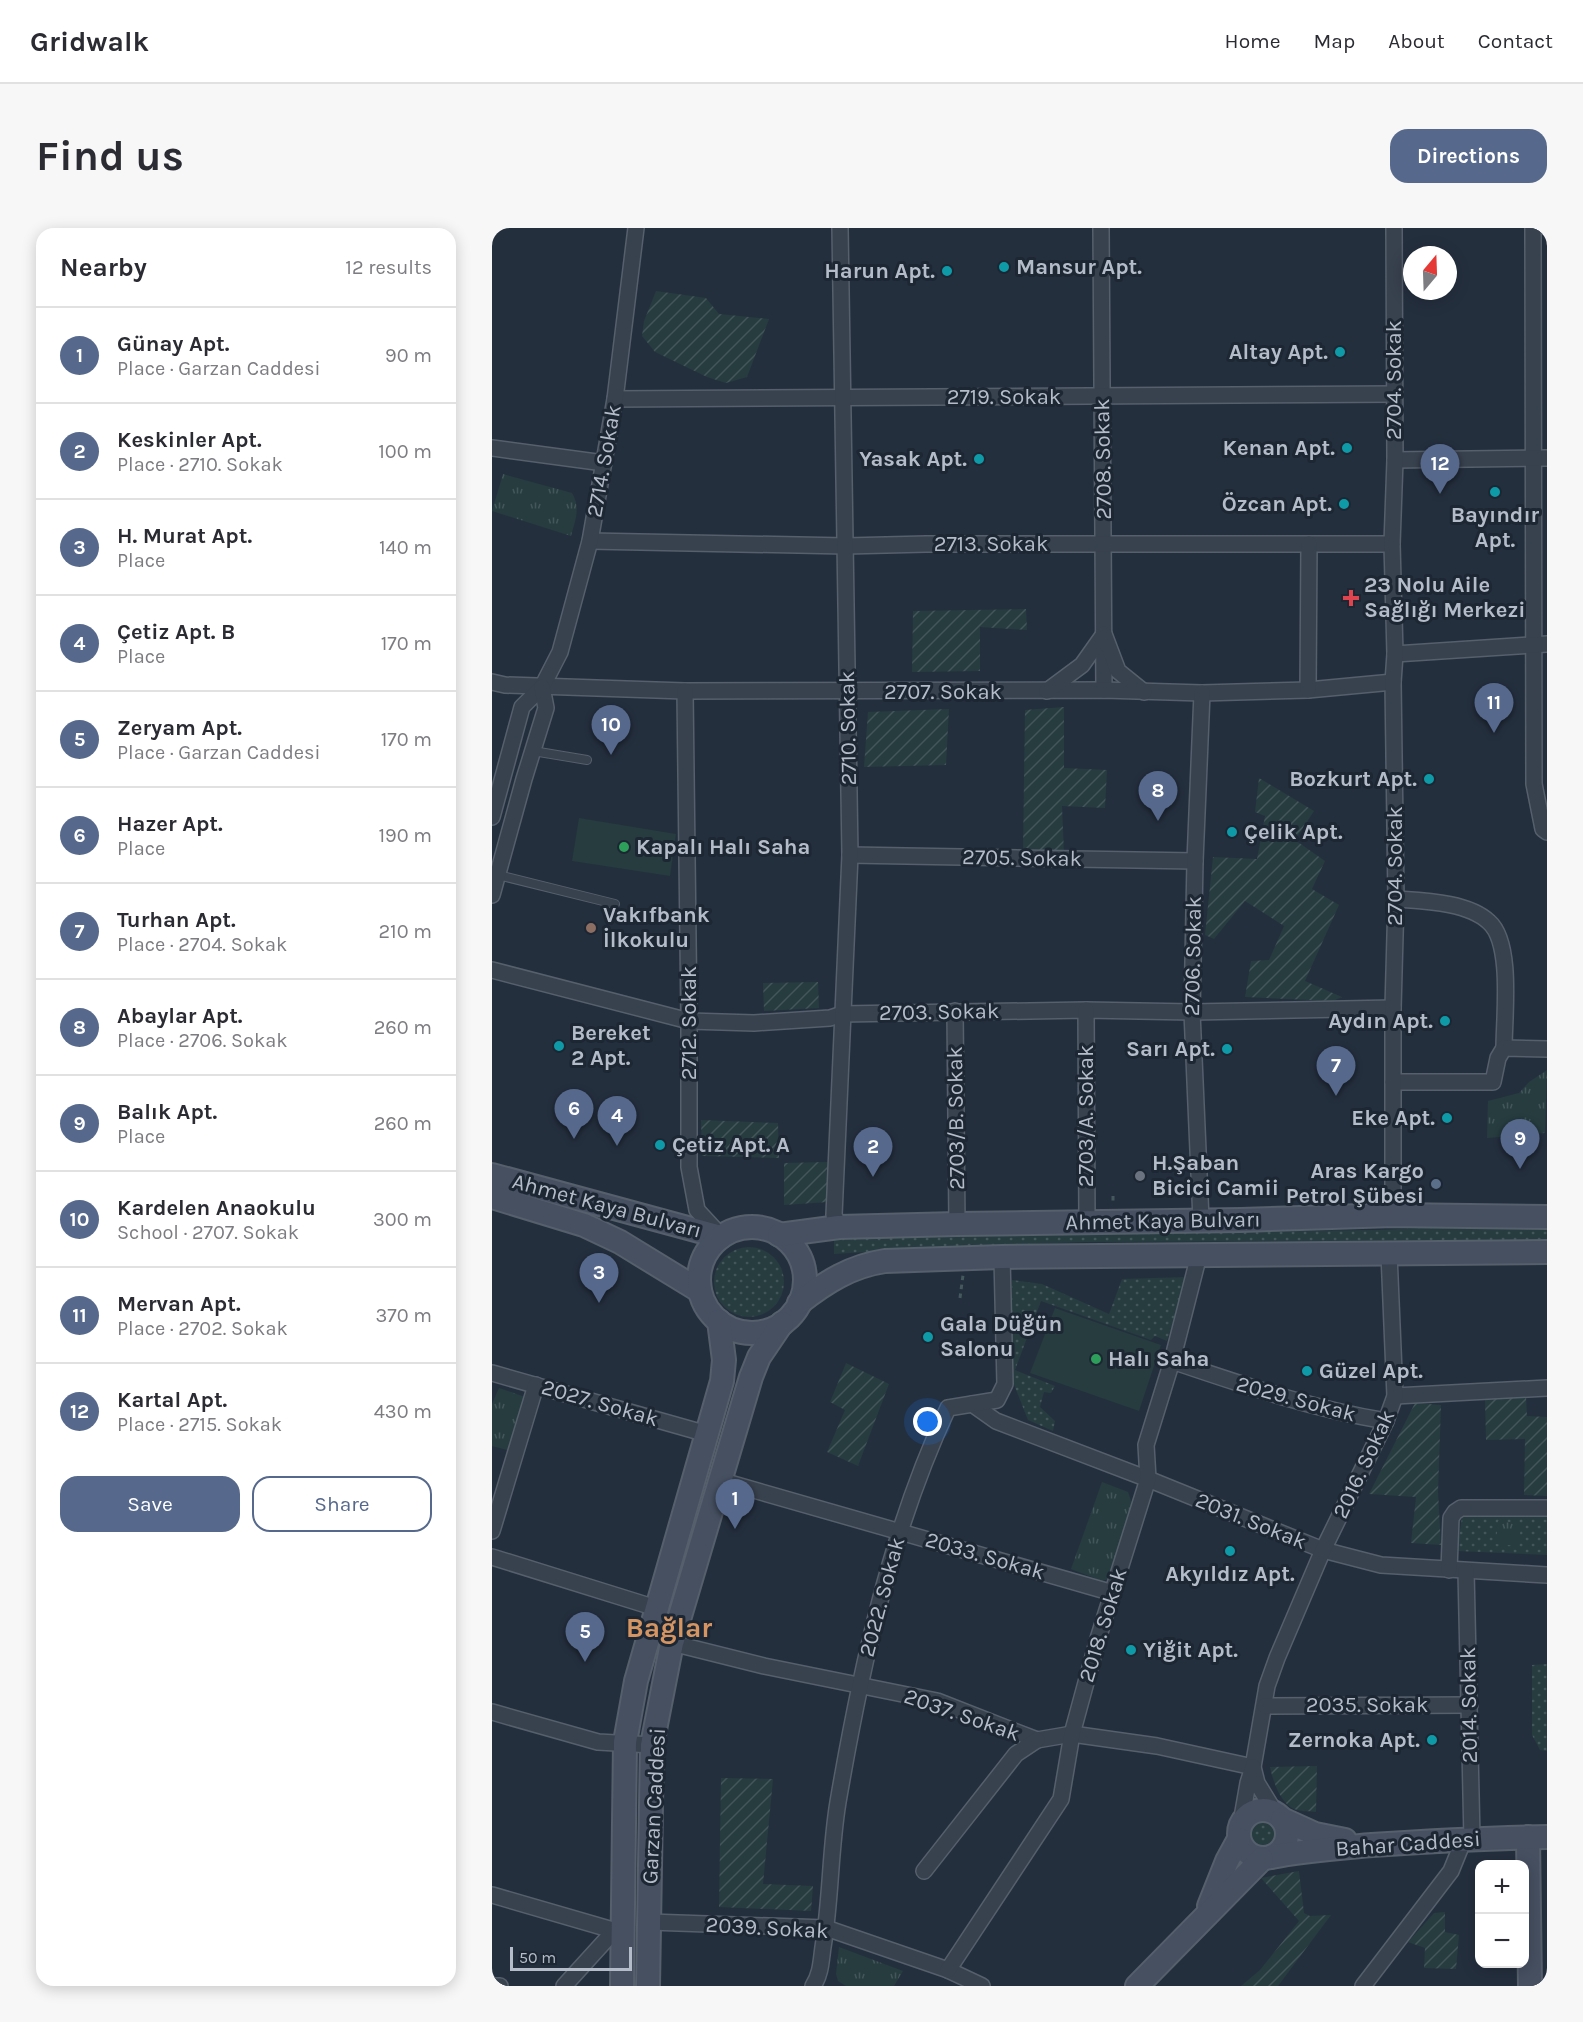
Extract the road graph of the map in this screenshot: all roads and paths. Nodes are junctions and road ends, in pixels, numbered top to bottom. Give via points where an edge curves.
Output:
1 (636, 228) edge
2 (840, 228) edge
3 (1101, 228) edge
4 (1394, 228) edge
5 (1533, 228) edge
6 (1394, 393) junction
7 (842, 396) junction
8 (1102, 397) junction
9 (615, 399) junction
10 (492, 448) edge
11 (1540, 458) edge
12 (1395, 460) junction
13 (604, 463) junction
14 (590, 542) junction
15 (1103, 543) junction
16 (1309, 543) junction
17 (1392, 544) junction
18 (846, 546) junction
19 (1104, 634) junction
20 (1541, 644) edge
21 (1395, 654) junction
22 (492, 682) edge
23 (1393, 682) junction
24 (542, 687) junction
25 (1104, 690) junction
26 (1308, 690) junction
27 (685, 691) junction
28 (1047, 691) junction
29 (848, 692) junction
30 (1144, 692) junction
31 (1202, 693) junction
32 (533, 751) junction
33 (587, 760) dead end
34 (492, 818) edge
35 (1547, 832) edge
36 (850, 855) junction
37 (1195, 861) junction
38 (498, 874) junction
39 (492, 895) edge
40 (1396, 899) junction
41 (615, 904) dead end
42 (492, 970) edge
43 (1393, 1008) junction
44 (1086, 1010) junction
45 (955, 1011) junction
46 (1192, 1012) junction
47 (842, 1014) junction
48 (689, 1021) junction
49 (1504, 1048) junction
50 (1547, 1049) edge
51 (1393, 1082) junction
52 (492, 1175) edge
53 (492, 1197) edge
54 (1393, 1215) junction
55 (1547, 1217) edge
56 (1201, 1220) junction
57 (1087, 1222) junction
58 (957, 1224) junction
59 (839, 1227) junction
60 (779, 1235) junction
61 (721, 1237) junction
62 (1547, 1252) edge
63 (1389, 1254) junction
64 (1199, 1255) junction
65 (1002, 1257) junction
66 (964, 1271) dead end
67 (700, 1292) junction
68 (960, 1298) dead end
69 (800, 1303) junction
70 (719, 1321) junction
71 (782, 1323) junction
72 (1172, 1361) junction
73 (492, 1373) edge
74 (536, 1386) junction
75 (1547, 1388) edge
76 (1395, 1396) junction
77 (972, 1404) junction
78 (1386, 1421) junction
79 (707, 1434) junction
80 (1148, 1479) junction
81 (719, 1480) junction
82 (1547, 1508) edge
83 (900, 1530) junction
84 (492, 1531) edge
85 (1323, 1550) junction
86 (492, 1557) edge
87 (1449, 1570) junction
88 (1466, 1571) junction
89 (1547, 1575) edge
90 (1113, 1593) junction
91 (656, 1608) junction
92 (672, 1643) junction
93 (859, 1684) junction
94 (1470, 1705) junction
95 (1265, 1706) junction
96 (492, 1712) edge
97 (1072, 1734) junction
98 (1037, 1740) junction
99 (625, 1742) junction
100 (652, 1744) junction
101 (1253, 1767) junction
102 (1279, 1816) junction
103 (1240, 1831) junction
104 (1468, 1839) junction
105 (1379, 1845) junction
106 (1538, 1846) edge
107 (1267, 1858) junction
108 (924, 1871) dead end
109 (492, 1895) edge
110 (1206, 1915) junction
111 (650, 1922) junction
112 (826, 1928) junction
113 (618, 1932) junction
114 (948, 1970) junction
115 (820, 1983) edge
116 (494, 1986) edge
117 (500, 1986) edge
118 (564, 1986) edge
119 (622, 1986) edge
120 (648, 1986) edge
121 (982, 1986) edge
122 (1137, 1986) edge
123 (1363, 1986) edge
124 (1530, 1986) edge

1 - 9 street, 2714. Sokak
2 - 7 street, 2710. Sokak
3 - 8 street, 2708. Sokak
4 - 6 street, 2704. Sokak
5 - 11 street
6 - 8 street, 2719. Sokak
6 - 12 street, 2704. Sokak
7 - 8 street, 2719. Sokak
7 - 9 street, 2719. Sokak
7 - 18 street, 2710. Sokak
8 - 15 street, 2708. Sokak
9 - 13 street, 2714. Sokak
10 - 13 street
11 - 12 street
11 - 20 street
12 - 17 street, 2704. Sokak
13 - 14 street, 2714. Sokak
14 - 18 street, 2713. Sokak
14 - 24 street, 2714. Sokak via 560,651
15 - 16 street, 2713. Sokak
15 - 18 street, 2713. Sokak
15 - 19 street, 2708. Sokak
16 - 17 street, 2713. Sokak
16 - 26 street
17 - 21 street, 2704. Sokak
18 - 29 street, 2710. Sokak
19 - 25 street, 2708. Sokak
19 - 28 street via 1082,665
19 - 30 street via 1119,671
20 - 21 street
20 - 35 street via 1534,784 1543,830
21 - 23 street, 2704. Sokak
22 - 24 street, 2707. Sokak
23 - 26 street, 2707. Sokak
23 - 40 street, 2704. Sokak
24 - 27 street, 2707. Sokak
24 - 32 street, 2714. Sokak via 546,708
24 - 34 street, 2714. Sokak via 522,707
25 - 28 street, 2707. Sokak
25 - 30 street, 2707. Sokak
26 - 31 street, 2707. Sokak
27 - 29 street, 2707. Sokak
27 - 48 street, 2712. Sokak
28 - 29 street, 2707. Sokak
29 - 36 street, 2710. Sokak
30 - 31 street, 2707. Sokak
31 - 37 street, 2706. Sokak
32 - 33 lane
32 - 38 street, 2714. Sokak
36 - 37 street, 2705. Sokak
36 - 47 street, 2710. Sokak
37 - 46 street, 2706. Sokak
38 - 39 street, 2714. Sokak
38 - 41 lane
40 - 43 street, 2704. Sokak
40 - 49 street via 1434,902 1476,913 1490,922 1504,953
42 - 48 street, 2703. Sokak
43 - 46 street, 2703. Sokak
43 - 51 street, 2704. Sokak
44 - 45 street, 2703. Sokak
44 - 46 street, 2703. Sokak
44 - 57 street, 2703/A. Sokak
45 - 47 street, 2703. Sokak
45 - 58 street, 2703/B. Sokak
46 - 56 street, 2706. Sokak
47 - 48 street, 2703. Sokak via 754,1023
47 - 59 street, 2710. Sokak via 834,1215
48 - 61 street, 2712. Sokak via 689,1167 697,1210
49 - 50 street
49 - 51 street via 1493,1082
51 - 54 street, 2704. Sokak
52 - 61 main road, Ahmet Kaya Bulvarı
53 - 67 main road, Ahmet Kaya Bulvarı via 584,1225 620,1242
54 - 55 main road, Ahmet Kaya Bulvarı
54 - 56 main road, Ahmet Kaya Bulvarı
56 - 57 main road, Ahmet Kaya Bulvarı
57 - 58 main road, Ahmet Kaya Bulvarı
58 - 59 main road, Ahmet Kaya Bulvarı
59 - 60 main road, Ahmet Kaya Bulvarı
60 - 61 main road via 750,1227
60 - 69 main road via 792,1245 805,1275
61 - 67 main road via 702,1261
62 - 63 main road, Ahmet Kaya Bulvarı
63 - 64 main road, Ahmet Kaya Bulvarı
63 - 76 street, 2016. Sokak
64 - 65 main road, Ahmet Kaya Bulvarı
64 - 72 street, 2018. Sokak
65 - 69 main road, Ahmet Kaya Bulvarı via 869,1263 828,1281
65 - 77 street, 2022. Sokak via 1005,1384 997,1400
66 - 68 path
67 - 70 main road
69 - 71 main road
70 - 71 main road via 730,1328 757,1333
70 - 79 main road, Garzan Caddesi via 723,1370
71 - 81 main road, Garzan Caddesi via 759,1357
72 - 78 street, 2029. Sokak via 1270,1394
72 - 80 street, 2018. Sokak via 1146,1445
73 - 74 street, 2027. Sokak
74 - 79 street, 2027. Sokak
74 - 84 street
75 - 76 street
76 - 78 street, 2016. Sokak
77 - 80 street, 2031. Sokak via 996,1421
77 - 83 street, 2022. Sokak via 948,1408
78 - 85 street, 2016. Sokak
79 - 91 main road, Garzan Caddesi
80 - 85 street, 2031. Sokak
80 - 90 street, 2018. Sokak
81 - 83 street, 2033. Sokak
81 - 92 main road, Garzan Caddesi
82 - 87 street via 1461,1508 1451,1518
83 - 90 street, 2033. Sokak
83 - 93 street, 2022. Sokak
85 - 87 street, 2031. Sokak via 1381,1565
85 - 95 street, 2016. Sokak via 1277,1658
86 - 91 street
87 - 88 street, 2031. Sokak
88 - 89 street, 2031. Sokak
88 - 94 street, 2014. Sokak
90 - 97 street, 2018. Sokak
91 - 99 main road, Garzan Caddesi via 636,1681
92 - 93 street, 2037. Sokak
92 - 100 main road, Garzan Caddesi
93 - 98 street, 2037. Sokak via 937,1701
93 - 112 street, 2022. Sokak via 837,1806
94 - 95 street, 2035. Sokak
94 - 104 street, 2014. Sokak
95 - 101 street, 2016. Sokak
96 - 99 street via 598,1742
97 - 98 street, 2037. Sokak
97 - 101 street, 2037. Sokak via 1157,1746
97 - 114 street, 2018. Sokak via 1061,1798
98 - 108 street via 1016,1754
99 - 100 street
99 - 113 main road, Garzan Caddesi
100 - 111 main road, Garzan Caddesi
101 - 102 street via 1257,1783
101 - 103 street, 2016. Sokak
102 - 103 main road via 1269,1810 1253,1812
102 - 105 main road via 1315,1834
102 - 107 main road via 1287,1833 1286,1841 1278,1854
103 - 107 main road via 1247,1853
103 - 110 main road
104 - 105 main road, Bahar Caddesi
104 - 106 main road, Bahar Caddesi
104 - 123 street via 1451,1871
105 - 107 main road, Bahar Caddesi via 1300,1851
106 - 124 main road
107 - 110 main road
109 - 113 street
110 - 122 main road
111 - 112 street, 2039. Sokak
111 - 120 main road, Garzan Caddesi
112 - 114 street, 2039. Sokak
112 - 115 street, 2022. Sokak
113 - 118 street
113 - 119 main road, Garzan Caddesi
114 - 121 street, 2039. Sokak
116 - 117 street

